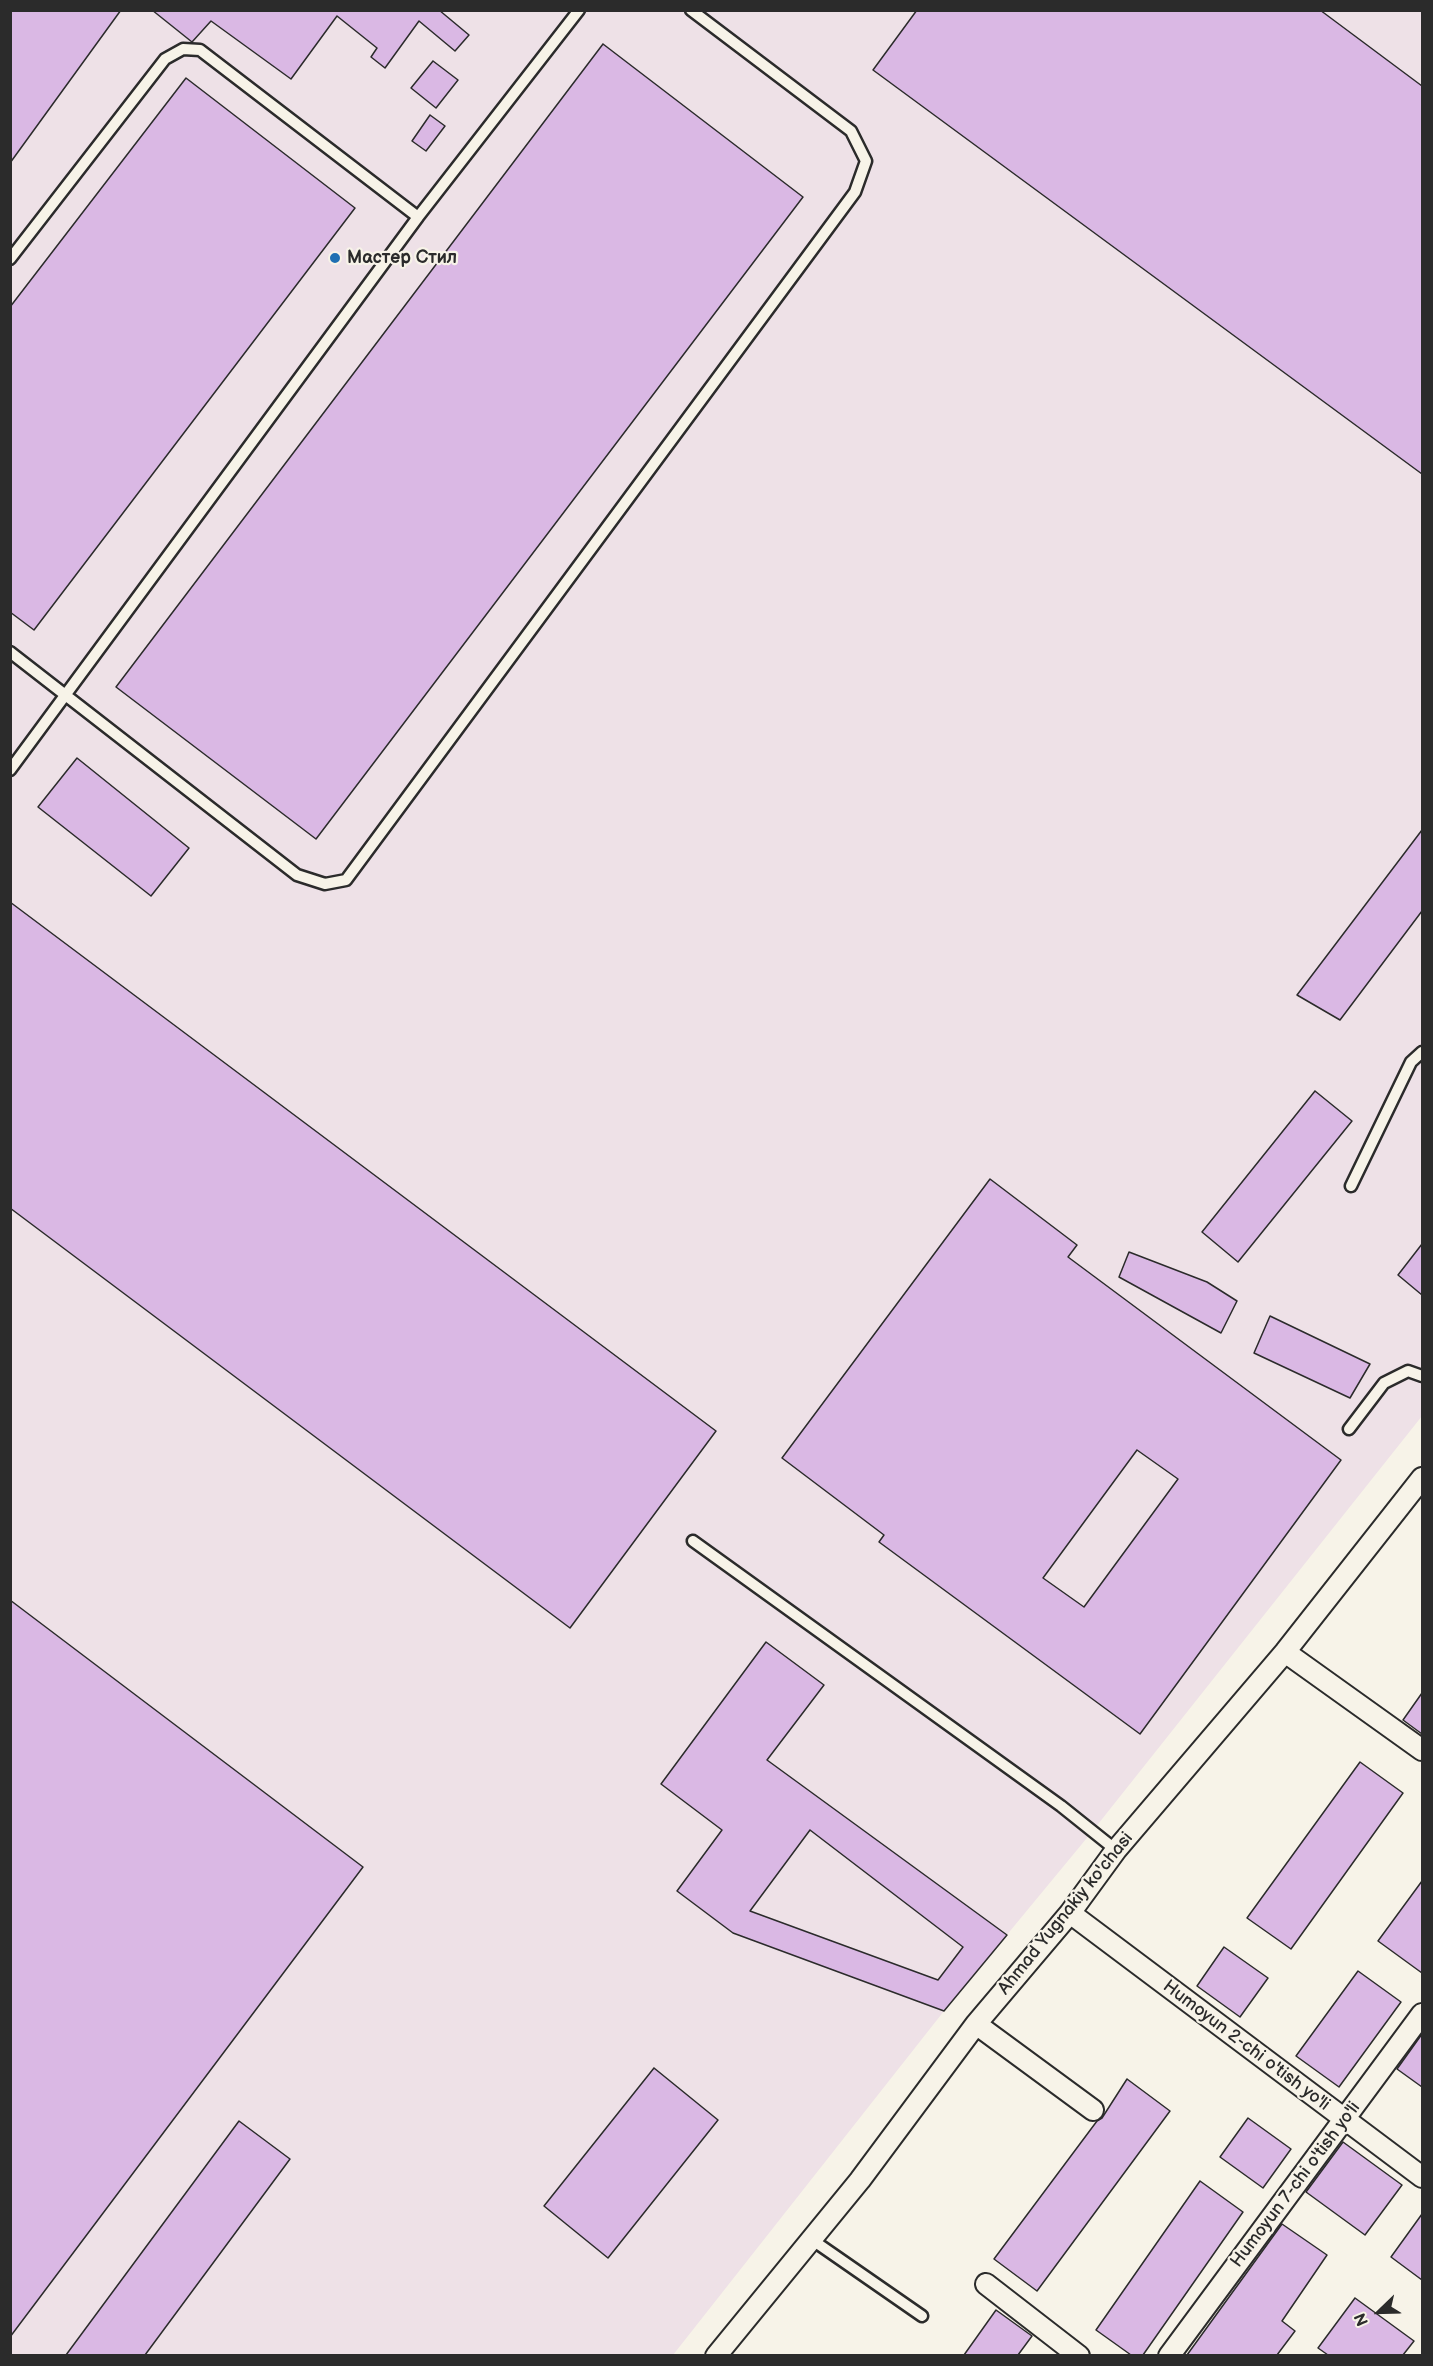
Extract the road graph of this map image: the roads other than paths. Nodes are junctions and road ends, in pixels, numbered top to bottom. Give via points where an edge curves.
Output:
1 (579, 10) edge
2 (691, 10) edge
3 (418, 217) junction
4 (10, 259) edge
5 (10, 652) edge
6 (68, 694) junction
7 (10, 770) edge
8 (1422, 1052) edge
9 (1350, 1186) dead end
10 (1422, 1376) edge
11 (1349, 1429) dead end
12 (1422, 1478) edge
13 (693, 1540) dead end
14 (1285, 1652) junction
15 (1422, 1750) edge
16 (1116, 1850) junction
17 (1070, 1913) junction
18 (1422, 2014) edge
19 (976, 2024) junction
20 (1093, 2110) dead end
21 (1345, 2121) junction
22 (1422, 2177) edge
23 (811, 2239) junction
24 (986, 2284) dead end
25 (922, 2316) dead end
26 (716, 2355) edge
27 (1079, 2355) edge
28 (1169, 2355) edge

1 - 3 lane
2 - 6 lane via 851,131 866,160 855,192 346,880 325,885 297,875
3 - 4 lane via 200,50 183,49 165,59
3 - 6 lane
5 - 6 lane
6 - 7 lane
8 - 9 lane via 1411,1062
10 - 11 lane via 1408,1371 1383,1383
12 - 14 street, Ahmad Yugnakiy ko'chasi
13 - 16 lane
14 - 15 street
14 - 16 street, Ahmad Yugnakiy ko'chasi
16 - 17 street, Ahmad Yugnakiy ko'chasi
17 - 19 street, Ahmad Yugnakiy ko'chasi
17 - 21 street, Humoyun 2-chi o'tish yo'li
18 - 21 street, Humoyun 7-chi o'tish yo'li
19 - 20 street
19 - 23 street, Ahmad Yugnakiy ko'chasi
21 - 22 street, Humoyun 2-chi o'tish yo'li
21 - 28 street, Humoyun 7-chi o'tish yo'li
23 - 25 lane
23 - 26 street, Ahmad Yugnakiy ko'chasi
24 - 27 street

